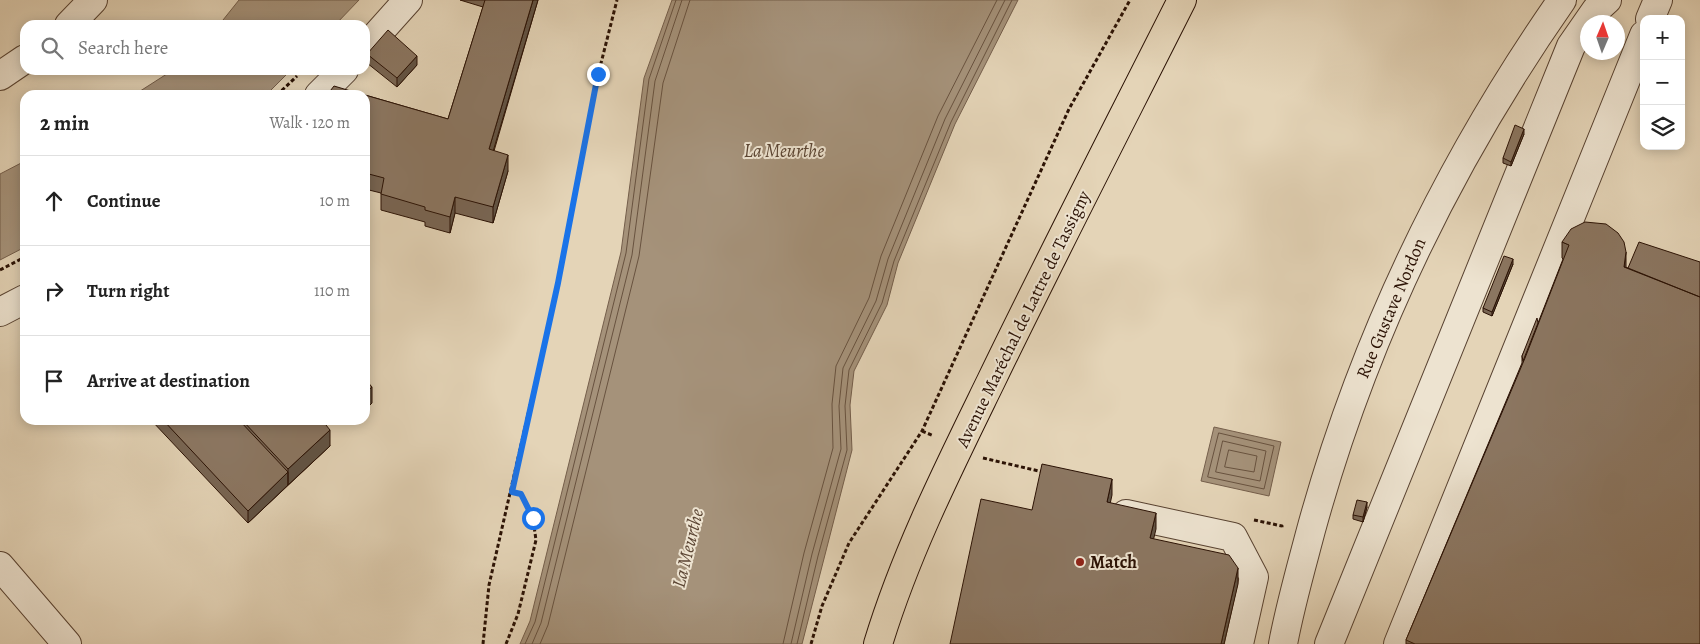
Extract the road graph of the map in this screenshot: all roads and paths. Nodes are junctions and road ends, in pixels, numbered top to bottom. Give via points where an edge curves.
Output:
1 (93, 0) edge
2 (408, 0) edge
3 (617, 0) edge
4 (1130, 0) edge
5 (1182, 0) edge
6 (1562, 0) edge
7 (1607, 0) edge
8 (1658, 0) edge
9 (1652, 15) edge
10 (74, 20) edge
11 (370, 42) edge
12 (1640, 45) edge
13 (20, 62) edge
14 (298, 75) edge
15 (339, 75) edge
16 (0, 76) edge
17 (282, 90) edge
18 (325, 90) edge
19 (20, 260) edge
20 (0, 270) edge
21 (20, 302) edge
22 (0, 312) edge
23 (512, 492) junction
24 (1126, 514) edge
25 (0, 566) edge
26 (67, 644) edge
27 (483, 644) edge
28 (506, 644) edge
29 (811, 644) edge
30 (878, 644) edge
31 (1239, 644) edge
32 (1283, 644) edge
33 (1329, 644) edge
34 (1398, 644) edge

1 - 10 street
2 - 11 street
3 - 23 path via 598,74 558,283
4 - 29 path via 1069,109 922,430 849,543 822,606
5 - 30 main road, Avenue Maréchal de Lattre de Tassigny via 927,513
6 - 32 street, Rue Gustave Nordon via 1530,46 1434,209 1393,297 1356,389 1327,474
7 - 33 street via 1571,46
8 - 9 street
12 - 34 street
13 - 16 street
14 - 17 path
15 - 18 street
19 - 20 path
21 - 22 street
23 - 27 path via 489,585
23 - 28 path via 521,494 533,518 536,540 518,614
24 - 31 street via 1233,537 1254,577
25 - 26 street

